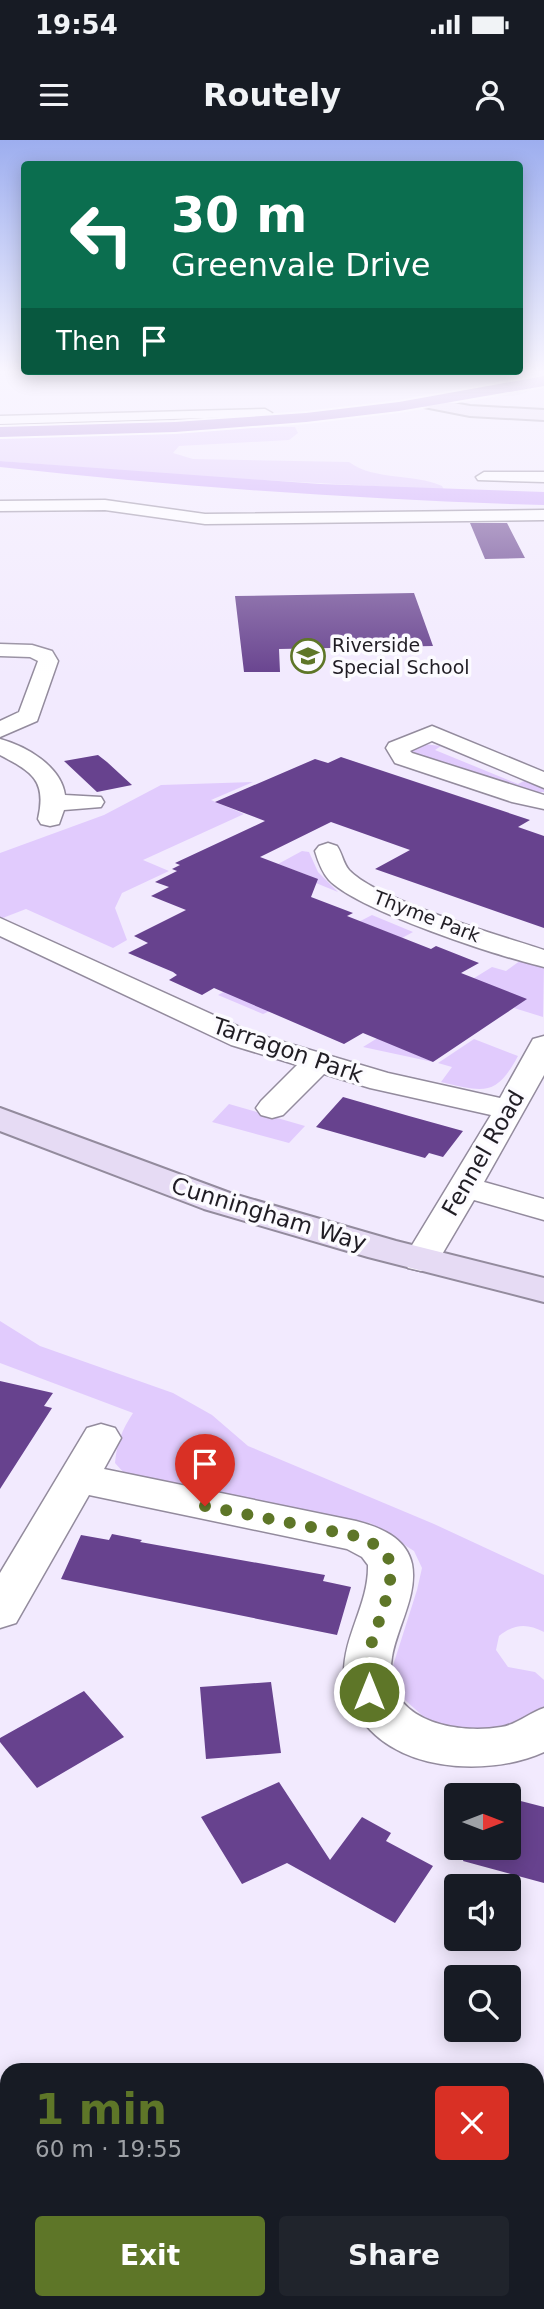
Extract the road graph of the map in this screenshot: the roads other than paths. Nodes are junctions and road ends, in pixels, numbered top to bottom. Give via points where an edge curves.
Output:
1 (484, 477) dead end
2 (544, 477) edge
3 (8, 489) dead end
4 (30, 505) junction
5 (0, 506) edge
6 (539, 515) edge
7 (544, 534) edge
8 (0, 650) edge
9 (0, 730) edge
10 (0, 746) edge
11 (538, 771) edge
12 (92, 802) dead end
13 (544, 802) edge
14 (328, 851) dead end
15 (0, 926) edge
16 (544, 958) edge
17 (544, 1045) edge
18 (318, 1062) junction
19 (272, 1108) dead end
20 (510, 1110) junction
21 (0, 1119) edge
22 (464, 1187) junction
23 (544, 1210) edge
24 (421, 1259) junction
25 (544, 1290) edge
26 (101, 1438) dead end
27 (79, 1478) junction
28 (0, 1611) edge
29 (544, 1727) edge

1 - 2 street
3 - 4 street via 30,493
4 - 5 street
4 - 6 street via 116,506 205,519
6 - 7 street
8 - 9 street via 36,652 48,661 29,716
10 - 12 street via 45,775 55,793 53,811
11 - 13 street via 432,733 397,748 403,758
14 - 16 street, Thyme Park via 339,874 366,892
15 - 18 street, Tarragon Park via 242,1039
17 - 20 street, Fennel Road
18 - 19 street
18 - 20 street, Tarragon Park
20 - 22 street, Fennel Road
21 - 24 street, Cunningham Way via 217,1200
22 - 23 street
22 - 24 street, Fennel Road
24 - 25 street, Cunningham Way
26 - 27 street
27 - 28 street
27 - 29 street via 356,1536 376,1545 387,1556 391,1577 370,1650 367,1680 381,1712 420,1737 472,1749 512,1745

